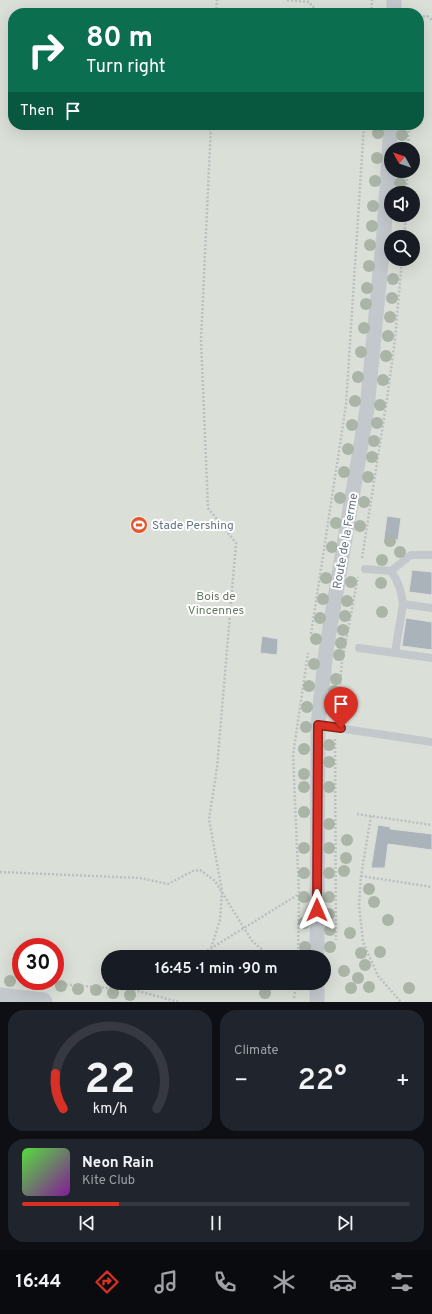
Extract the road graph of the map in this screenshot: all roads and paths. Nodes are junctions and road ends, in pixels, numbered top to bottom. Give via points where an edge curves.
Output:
1 (287, 0) edge
2 (314, 8) edge
3 (211, 130) edge
4 (364, 130) edge
5 (391, 130) edge
6 (409, 130) edge
7 (408, 142) edge
8 (401, 266) edge
9 (432, 555) edge
10 (363, 566) joint
11 (391, 571) junction
12 (358, 576) dead end
13 (402, 604) junction
14 (432, 608) edge
15 (311, 638) dead end
16 (310, 646) dead end
17 (359, 648) dead end
18 (395, 653) junction
19 (432, 658) edge
20 (318, 725) junction
21 (336, 728) junction
22 (432, 742) edge
23 (356, 814) dead end
24 (371, 816) junction
25 (432, 825) edge
26 (0, 872) edge
27 (361, 876) junction
28 (432, 887) edge
29 (222, 891) junction
30 (299, 894) junction
31 (244, 927) junction
32 (336, 940) dead end
33 (211, 948) junction
34 (208, 950) edge
35 (263, 950) edge
36 (298, 950) edge
37 (317, 950) edge
38 (64, 985) edge
39 (101, 987) edge
40 (134, 990) edge
41 (296, 990) edge
42 (317, 990) edge
43 (0, 997) edge
44 (294, 998) dead end
45 (43, 1002) edge
46 (179, 1002) edge
47 (316, 1002) edge
48 (401, 1002) edge

1 - 2 path via 309,2
3 - 29 path via 201,340 208,508 236,543 217,768 209,819
4 - 15 path via 346,405
5 - 20 street, Route de la Ferme via 367,409 326,651
6 - 7 path
8 - 10 path via 387,399
9 - 11 lane via 411,555
10 - 11 lane
11 - 13 lane via 397,578
12 - 21 path via 342,662
13 - 14 lane
13 - 18 lane
16 - 30 path via 293,755
17 - 18 lane
18 - 19 lane
20 - 21 lane
20 - 37 street, Route de la Ferme
21 - 22 lane
21 - 32 path
23 - 24 path
24 - 25 path
24 - 27 path
26 - 29 path via 140,878 168,884 200,870 215,881
27 - 28 path
27 - 48 path via 359,905 363,942 378,976
29 - 31 path
29 - 33 path via 220,920
30 - 31 path
30 - 36 path
31 - 33 path
31 - 35 path via 252,941
33 - 34 path
38 - 39 path
40 - 46 path
41 - 44 path
42 - 47 street
43 - 45 street

